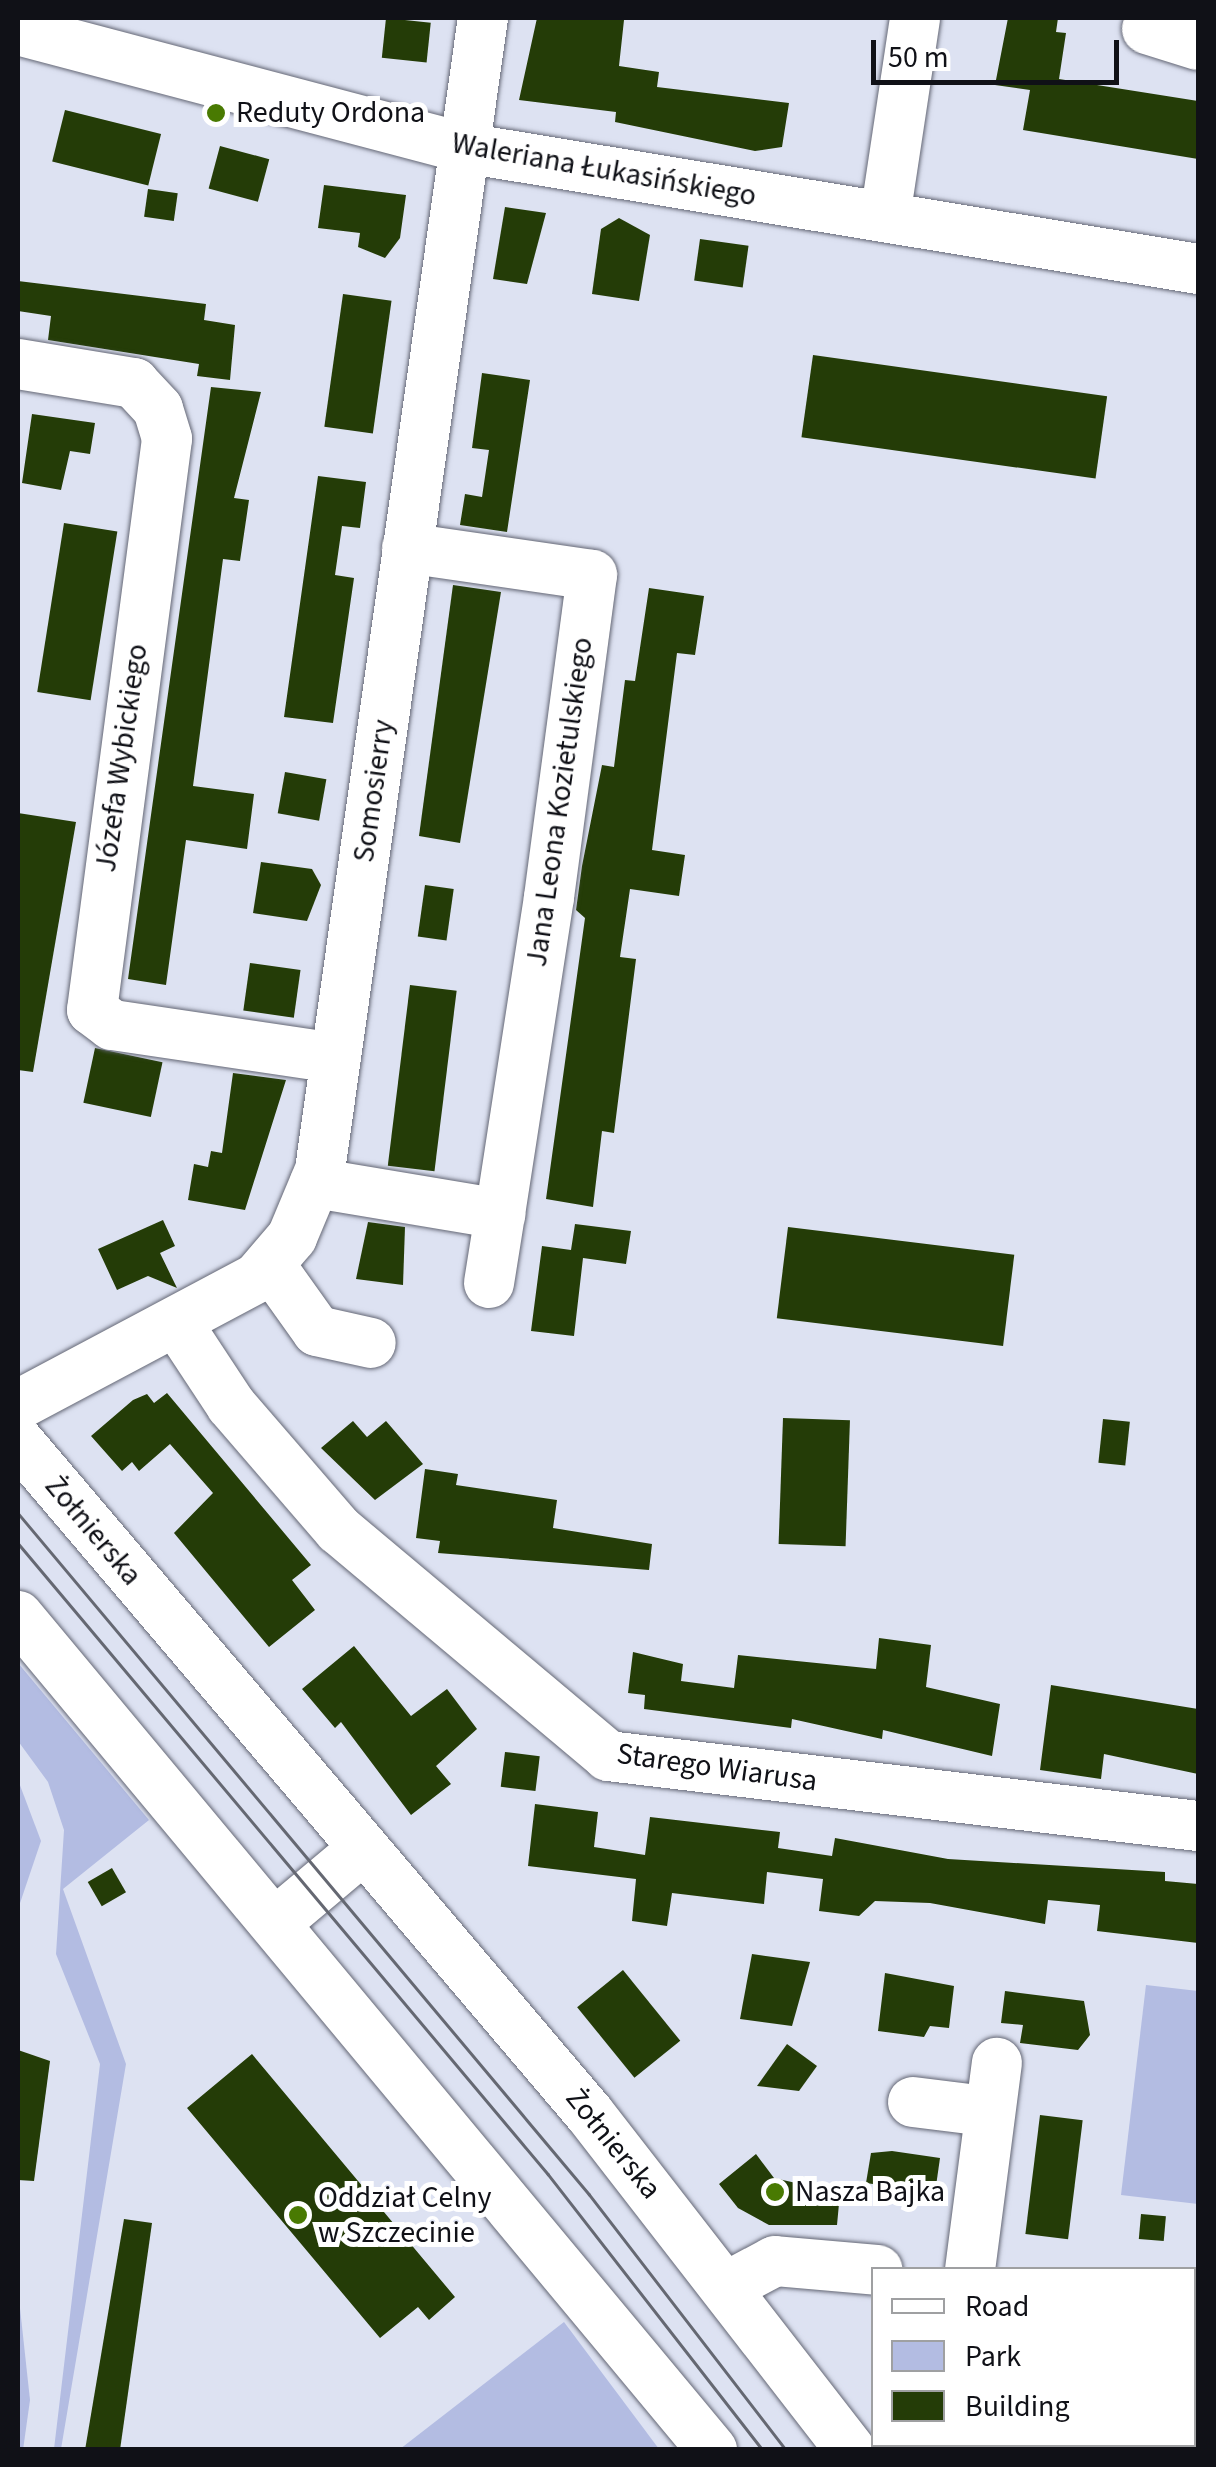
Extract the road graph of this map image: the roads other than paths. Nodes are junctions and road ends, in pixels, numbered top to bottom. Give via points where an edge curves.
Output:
1 (483, 18) edge
2 (916, 18) edge
3 (1147, 29) dead end
4 (18, 30) edge
5 (1198, 45) edge
6 (465, 148) junction
7 (885, 218) junction
8 (1198, 269) edge
9 (18, 364) edge
10 (408, 548) junction
11 (336, 1058) junction
12 (315, 1183) junction
13 (500, 1214) junction
14 (270, 1265) junction
15 (490, 1283) dead end
16 (176, 1323) junction
17 (371, 1344) dead end
18 (18, 1405) edge
19 (18, 1441) edge
20 (18, 1616) edge
21 (1198, 1826) edge
22 (362, 1850) junction
23 (274, 1923) junction
24 (997, 2064) dead end
25 (913, 2102) dead end
26 (985, 2112) junction
27 (970, 2267) edge
28 (871, 2269) edge
29 (728, 2286) junction
30 (712, 2450) edge
31 (850, 2450) edge

1 - 6 street, Somosierry
2 - 7 street
3 - 5 street
4 - 6 street, Waleriana Łukasińskiego
6 - 7 street, Waleriana Łukasińskiego
6 - 10 street, Somosierry
7 - 8 street, Waleriana Łukasińskiego
9 - 11 street, Józefa Wybickiego via 134,383 158,409 167,439 92,1010 112,1025
10 - 11 street, Somosierry
10 - 13 street, Jana Leona Kozietulskiego via 592,575
11 - 12 street, Somosierry
12 - 13 street
12 - 14 street, Somosierry
13 - 15 street, Jana Leona Kozietulskiego
14 - 16 street, Somosierry
14 - 17 street via 317,1331
16 - 18 street, Somosierry
16 - 21 street, Starego Wiarusa via 231,1405 339,1530 608,1756
19 - 22 street, Żołnierska
20 - 23 street
22 - 23 street
22 - 29 street, Żołnierska
23 - 30 street
24 - 26 street
25 - 26 street
26 - 27 street
28 - 29 street via 775,2261
29 - 31 street, Żołnierska

